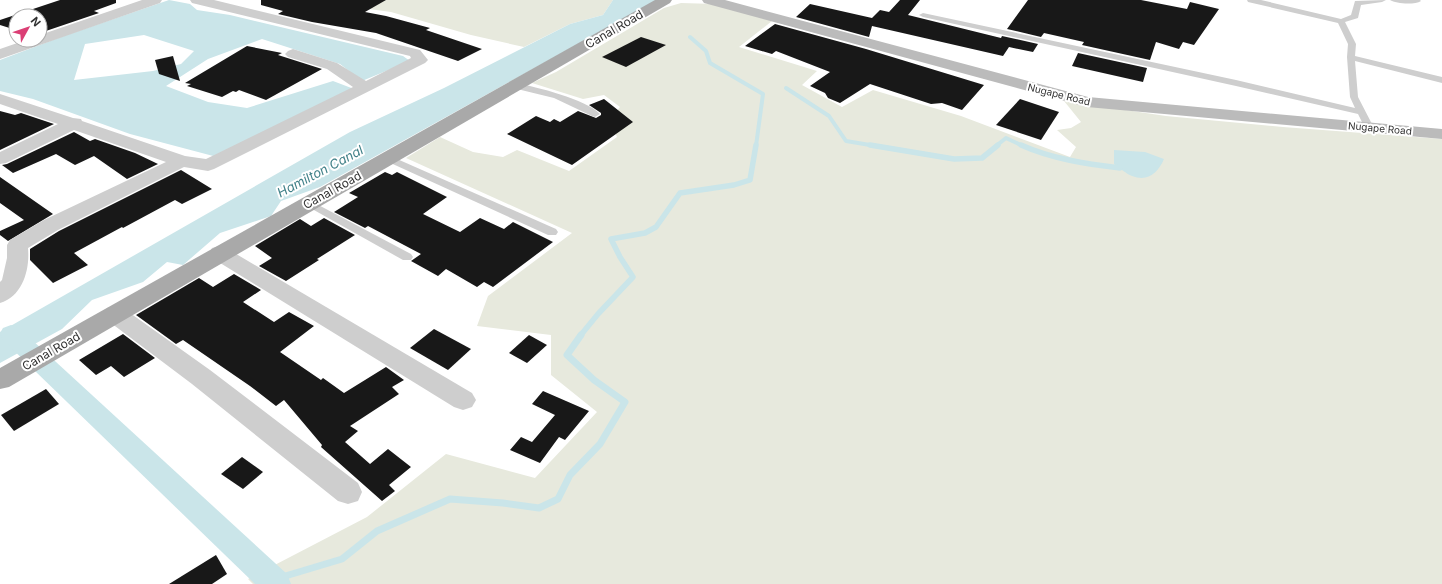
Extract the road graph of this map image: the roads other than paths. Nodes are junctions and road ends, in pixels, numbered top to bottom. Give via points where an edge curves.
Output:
1 (155, 0) edge
2 (197, 0) edge
3 (665, 0) edge
4 (709, 0) edge
5 (1251, 0) edge
6 (1382, 0) edge
7 (1394, 0) edge
8 (1417, 1) dead end
9 (924, 15) dead end
10 (1341, 21) junction
11 (0, 54) edge
12 (293, 54) dead end
13 (1351, 58) junction
14 (1442, 80) edge
15 (516, 86) junction
16 (365, 87) junction
17 (0, 99) edge
18 (595, 114) dead end
19 (1364, 119) junction
20 (75, 124) junction
21 (1442, 134) edge
22 (0, 158) edge
23 (388, 158) junction
24 (182, 161) junction
25 (309, 203) junction
26 (552, 232) dead end
27 (219, 253) junction
28 (407, 257) dead end
29 (0, 295) edge
30 (115, 314) junction
31 (0, 380) edge
32 (463, 400) dead end
33 (348, 492) dead end

1 - 11 street
2 - 16 street via 415,53 420,60
3 - 15 main road, Canal Road
4 - 19 main road, Nugape Road via 1087,102 1153,109
5 - 10 lane
6 - 10 lane via 1358,3 1355,16
7 - 8 lane
9 - 19 lane via 1236,83
10 - 13 lane via 1352,44
12 - 16 street via 332,66
13 - 14 lane
13 - 19 lane via 1354,97
15 - 18 lane via 540,90 577,103
15 - 23 main road, Canal Road
16 - 24 street via 208,165
17 - 20 street
19 - 21 main road, Nugape Road
20 - 22 street
20 - 24 street
23 - 25 main road, Canal Road
23 - 26 lane
24 - 29 street via 51,225 16,245 18,258 12,283
25 - 27 main road, Canal Road
25 - 28 lane
27 - 30 main road, Canal Road
27 - 32 street
30 - 31 main road, Canal Road
30 - 33 street via 201,377

